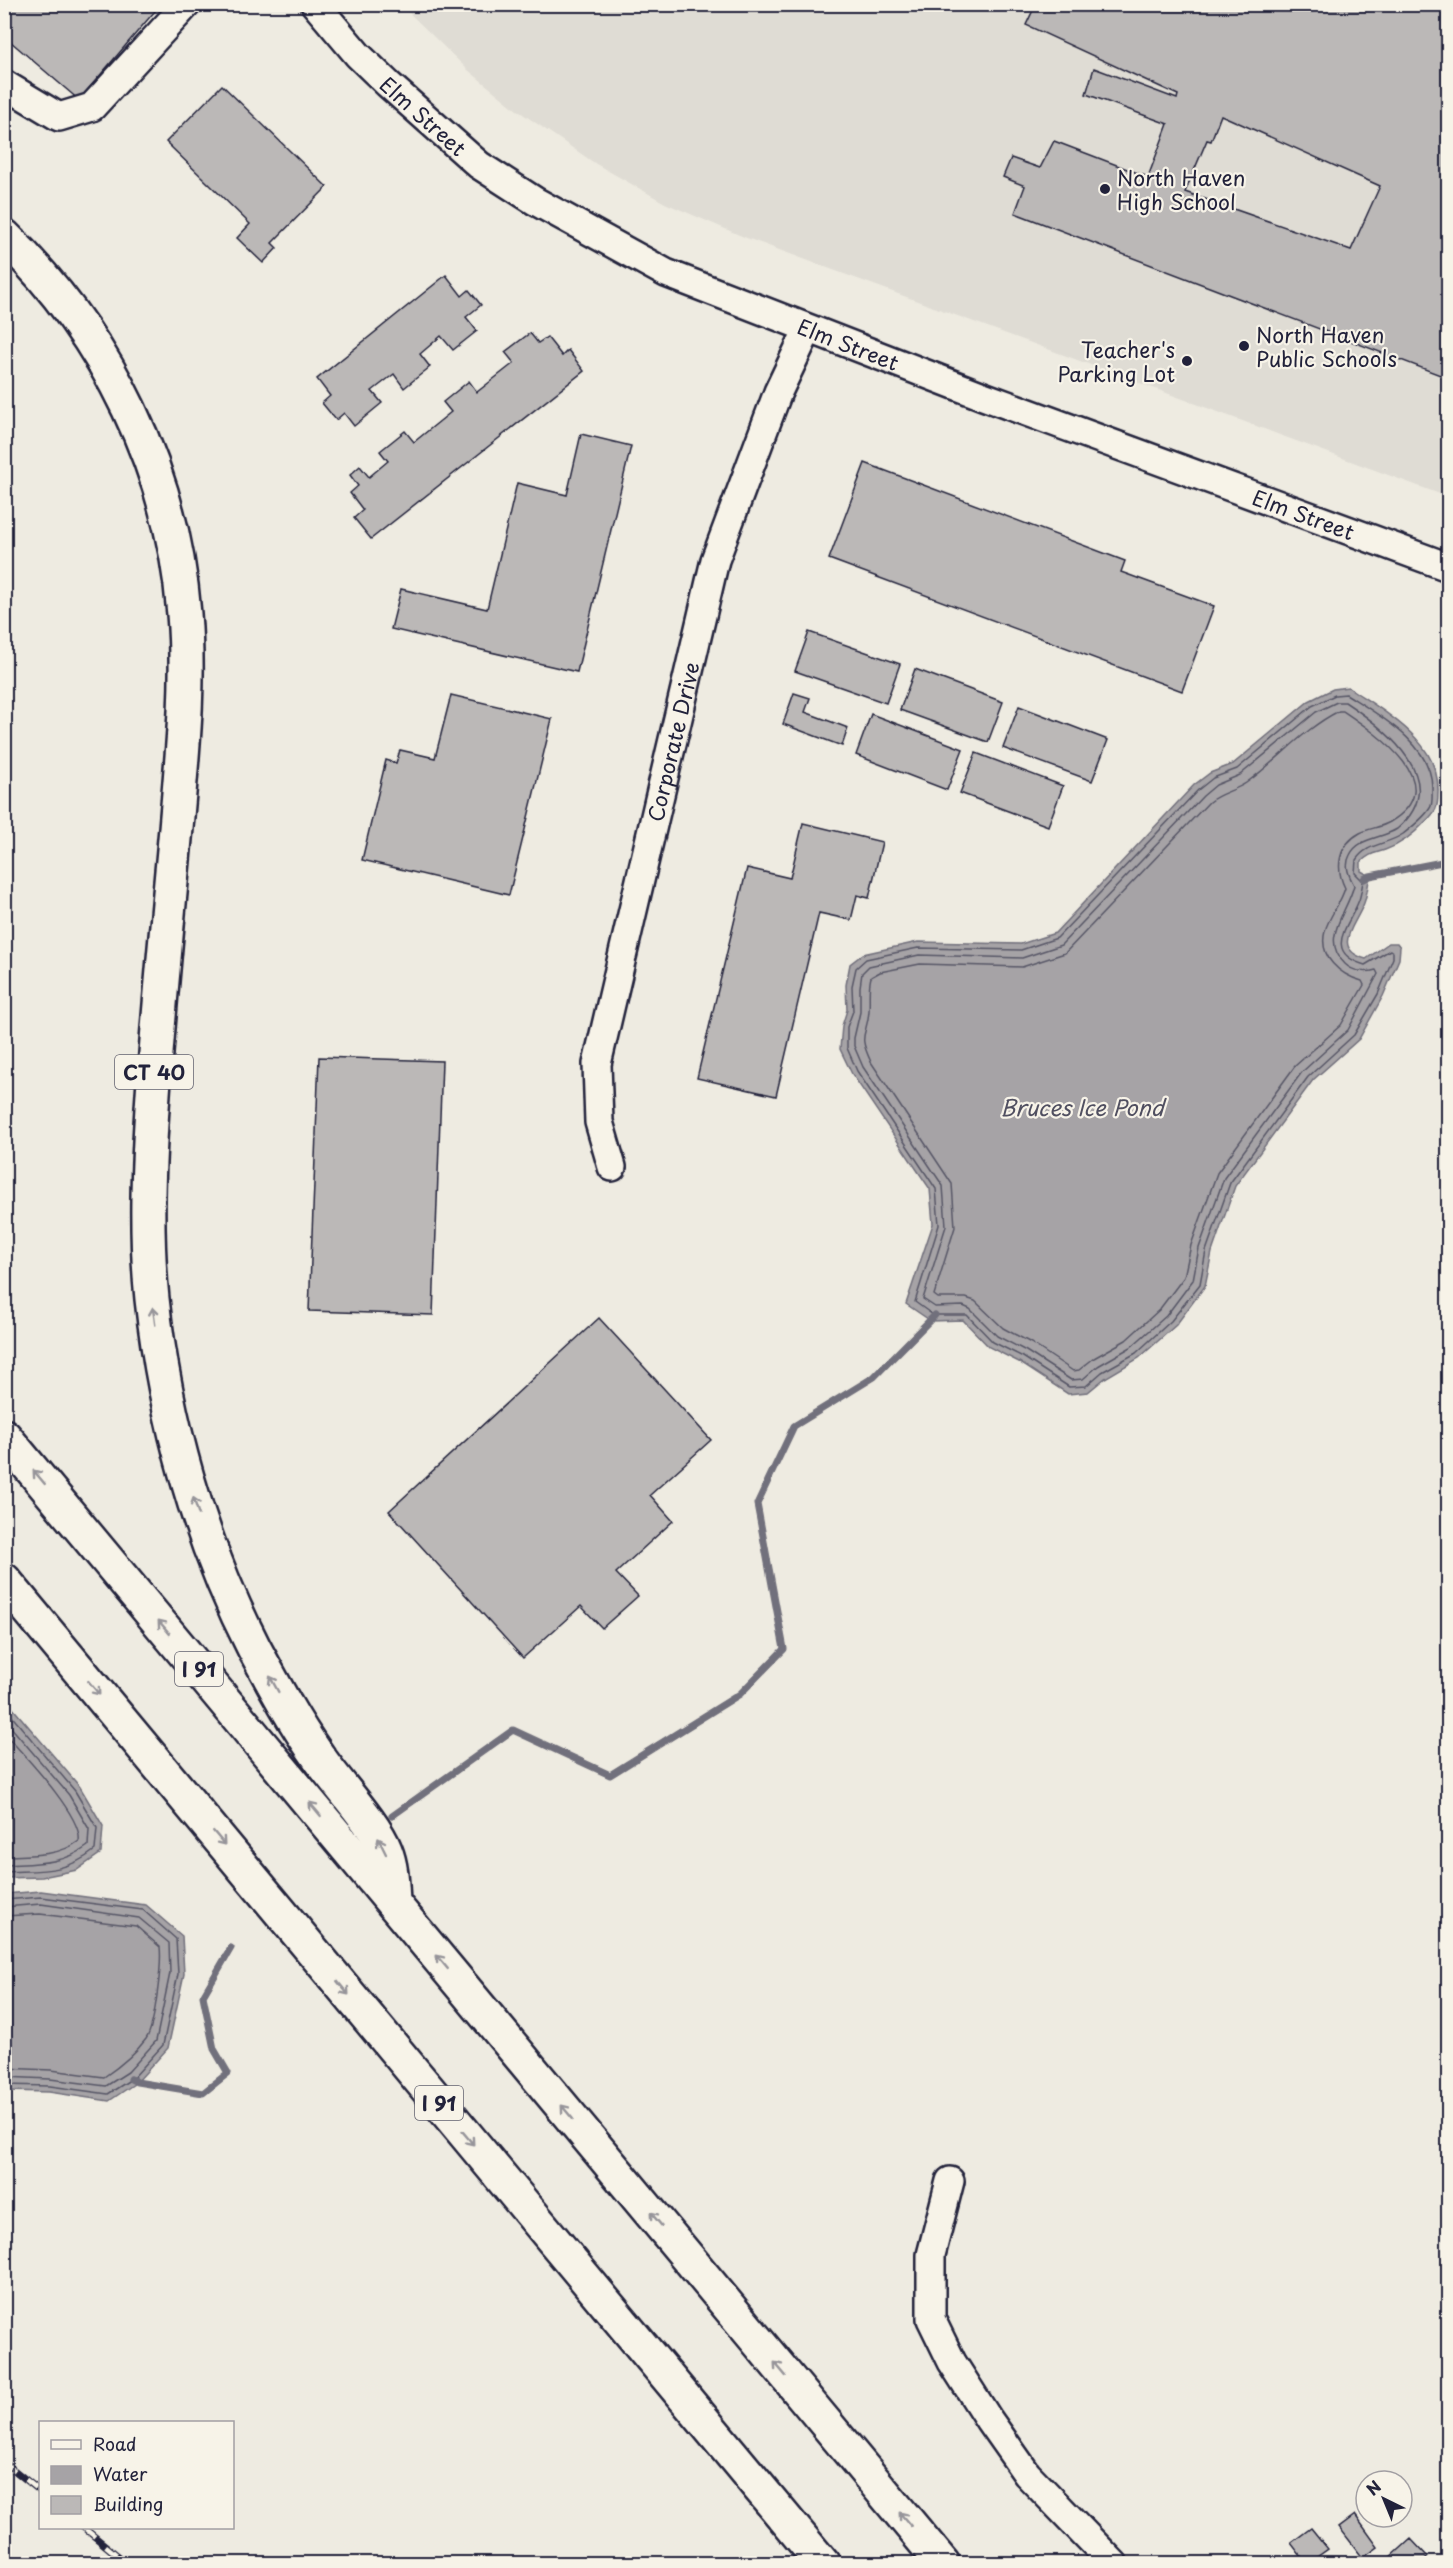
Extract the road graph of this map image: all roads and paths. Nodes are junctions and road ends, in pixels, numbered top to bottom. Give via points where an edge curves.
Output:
1 (188, 4) edge
2 (315, 4) edge
3 (4, 84) edge
4 (4, 236) edge
5 (808, 329) junction
6 (1449, 567) edge
7 (612, 1167) dead end
8 (4, 1436) edge
9 (4, 1580) edge
10 (4, 1612) edge
11 (57, 1643) junction
12 (393, 1903) junction
13 (950, 2181) dead end
14 (823, 2564) edge
15 (943, 2564) edge
16 (1114, 2564) edge

1 - 3 street via 92,107 59,117
2 - 5 street, Elm Street via 358,55 479,165 534,201 666,273
12 -> 4 highway, CT 40 via 390,1867 381,1841 304,1736 241,1620 205,1533 170,1409 152,1300 148,1197 184,734 186,647 180,580 160,487 123,397 94,344 64,301
5 - 6 street, Elm Street
5 - 7 street, Corporate Drive via 778,392 714,560 597,1064 600,1122
12 -> 8 highway, I 91
9 - 11 highway, I 91
10 - 11 highway
11 -> 14 highway, I 91
15 -> 12 highway, I 91
13 - 16 street via 931,2255 931,2319 952,2362 1027,2474

